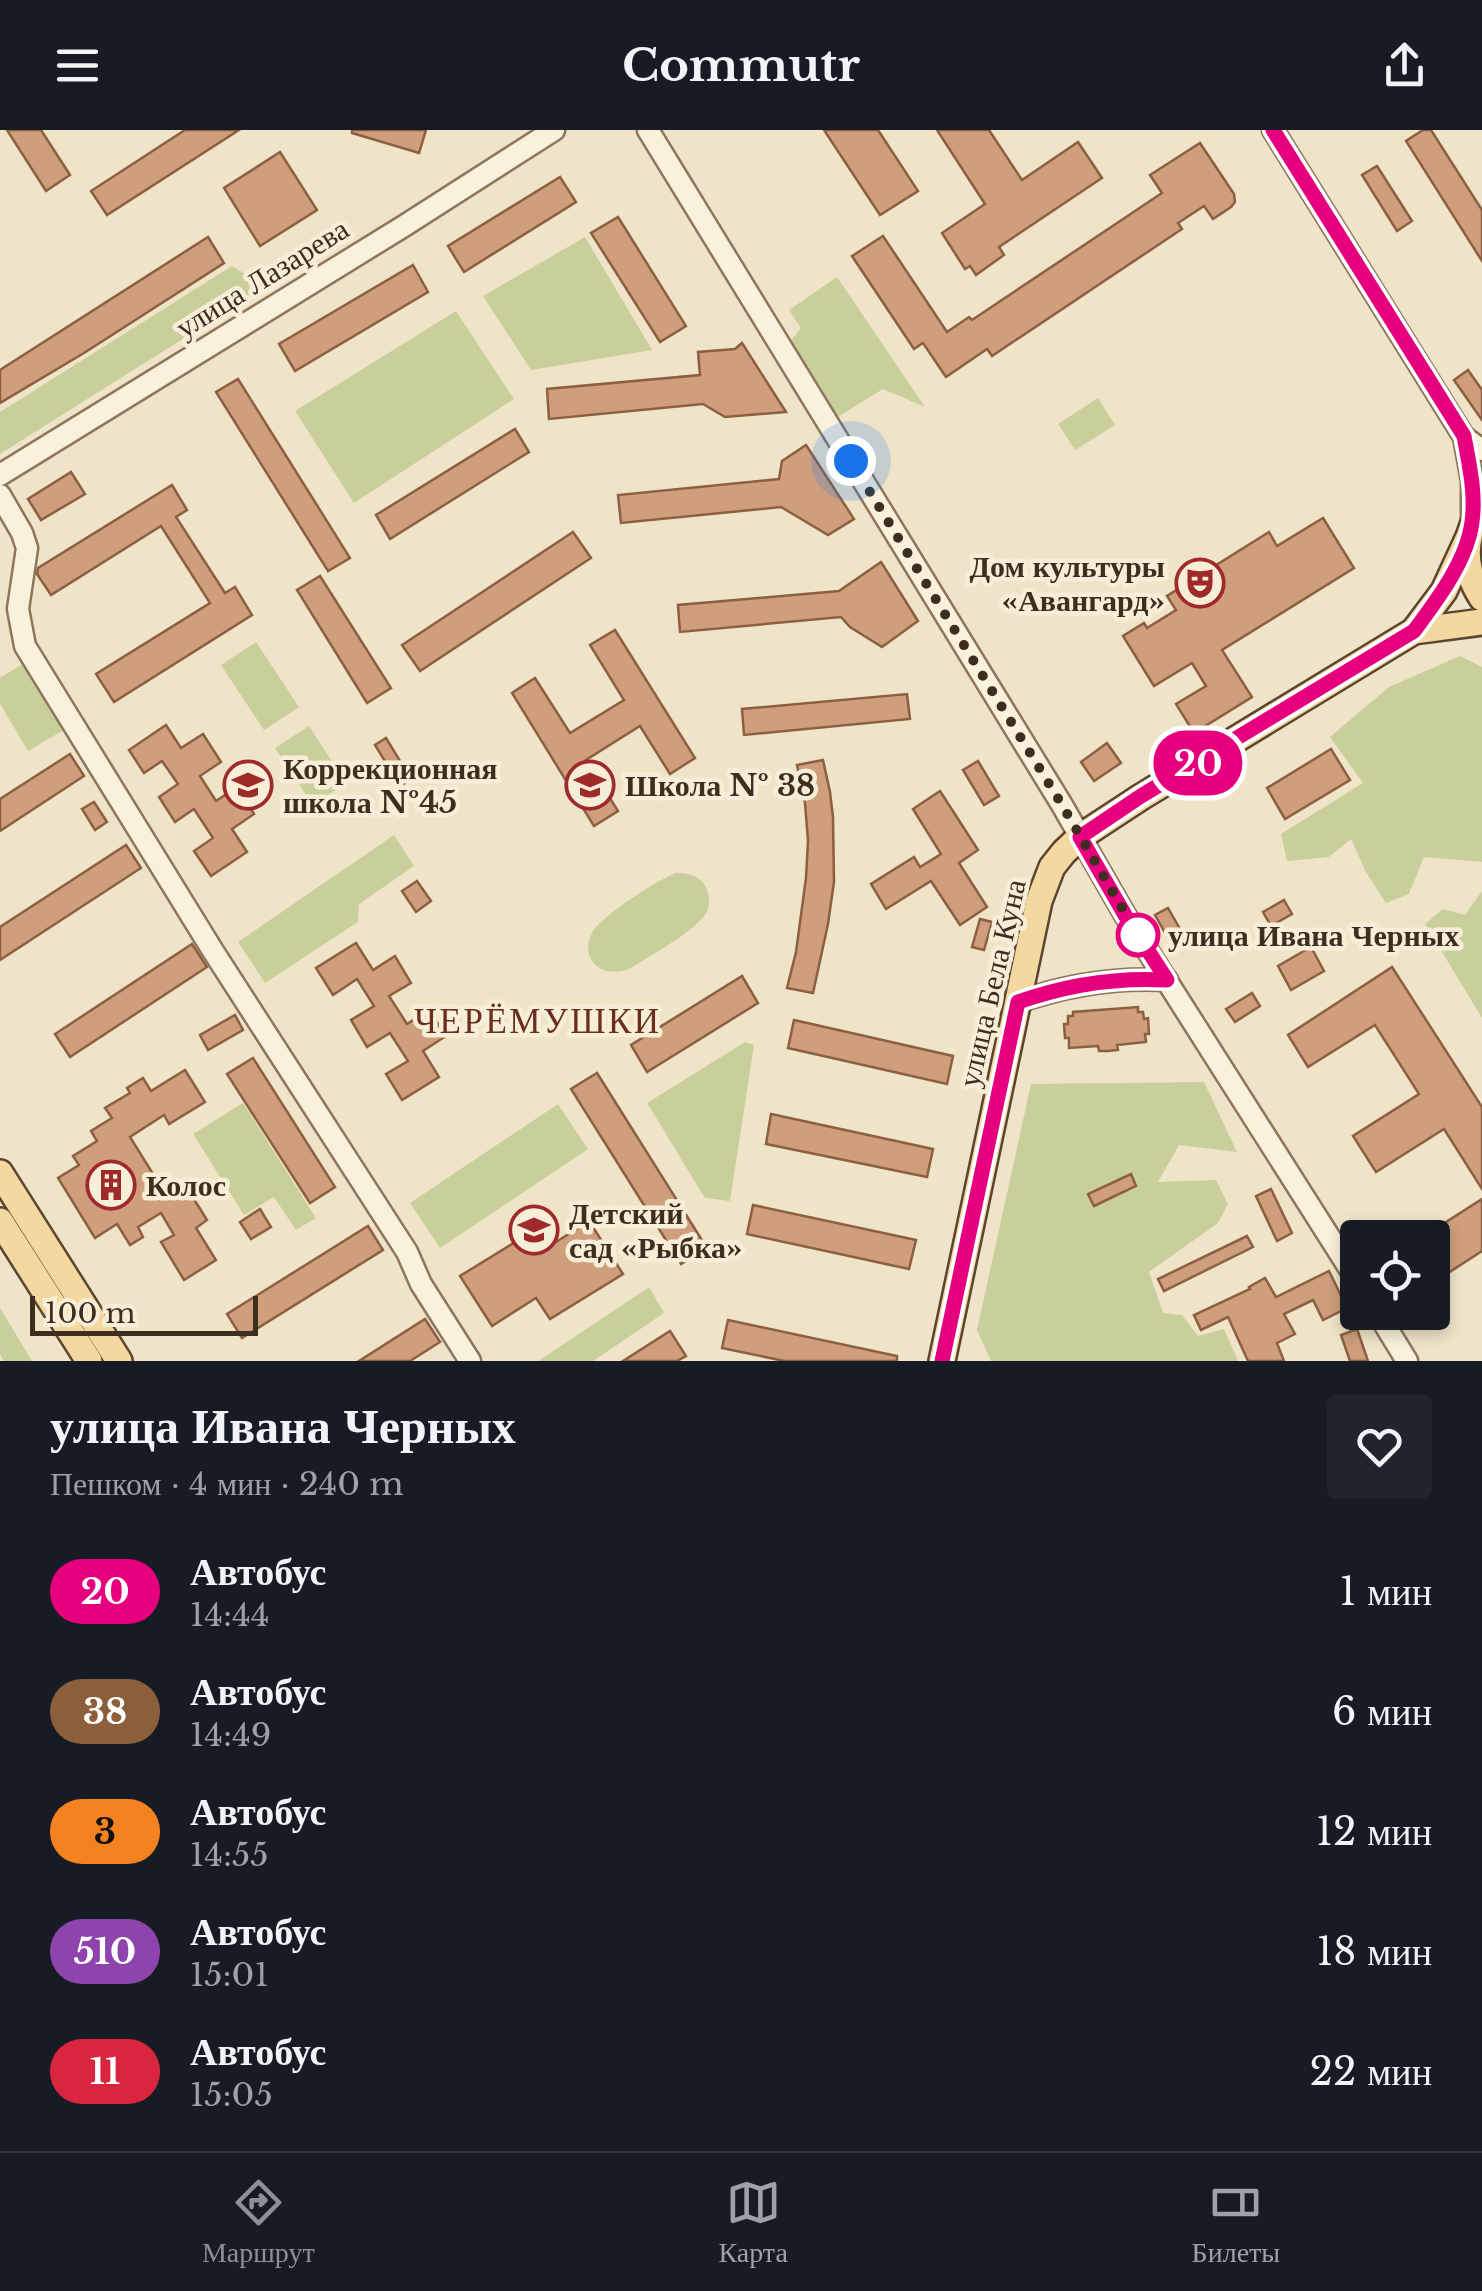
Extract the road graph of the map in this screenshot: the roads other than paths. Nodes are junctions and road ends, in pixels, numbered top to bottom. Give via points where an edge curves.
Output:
1 (554, 130) edge
2 (648, 130) edge
3 (1272, 130) edge
4 (1464, 436) junction
5 (1482, 450) edge
6 (0, 474) edge
7 (0, 494) edge
8 (1474, 525) edge
9 (1482, 598) edge
10 (1482, 622) edge
11 (1414, 631) junction
12 (1080, 837) junction
13 (1167, 980) junction
14 (1018, 1002) junction
15 (0, 1172) edge
16 (0, 1220) edge
17 (1340, 1254) edge
18 (1387, 1330) edge
19 (89, 1361) edge
20 (119, 1361) edge
21 (470, 1361) edge
22 (942, 1361) edge
23 (1407, 1361) edge

1 - 6 street, улица Лазарева
2 - 12 street
3 - 4 street
4 - 5 street
4 - 8 street
7 - 21 street via 27,548 18,610 25,646
8 - 9 main road via 1468,568
8 - 11 main road, улица Бела Куна via 1444,590
10 - 11 main road, улица Бела Куна
11 - 12 main road, улица Бела Куна
12 - 13 street
12 - 14 main road, улица Бела Куна via 1044,883
13 - 14 street via 1112,980
13 - 17 street
14 - 22 main road, улица Бела Куна
15 - 20 main road
16 - 19 main road
18 - 23 street

